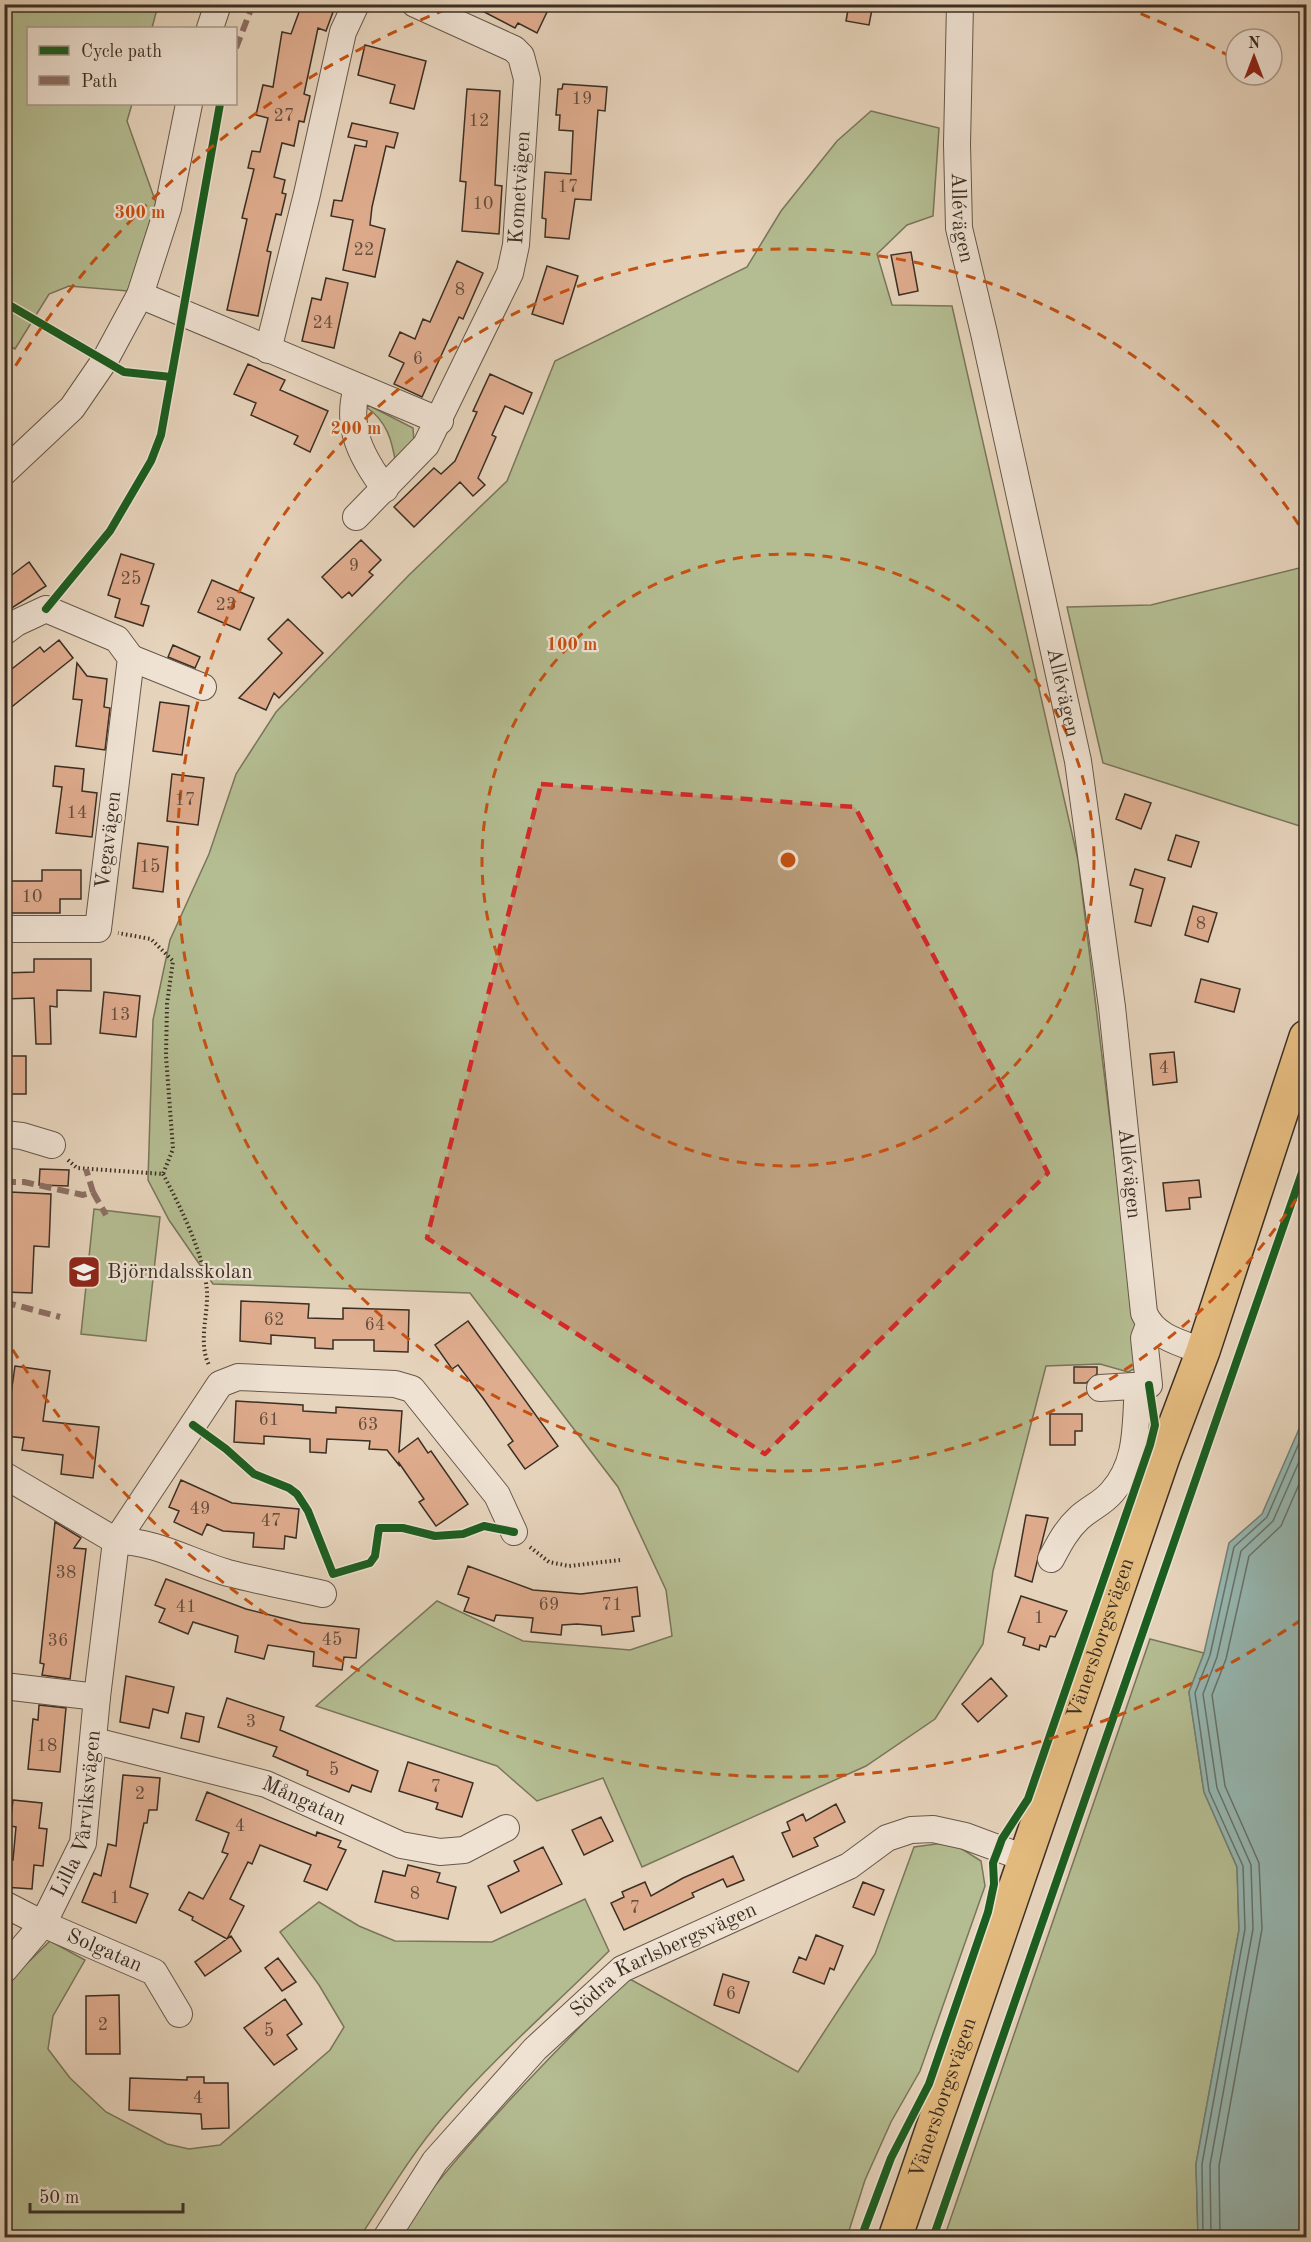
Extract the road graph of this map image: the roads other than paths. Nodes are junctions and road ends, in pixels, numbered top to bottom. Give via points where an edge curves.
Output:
1 (218, 4) edge
2 (356, 4) edge
3 (415, 4) edge
4 (960, 4) edge
5 (210, 27) edge
6 (189, 105) edge
7 (140, 295) junction
8 (268, 350) junction
9 (357, 388) junction
10 (440, 421) junction
11 (4, 472) edge
12 (384, 489) junction
13 (356, 517) dead end
14 (4, 632) edge
15 (131, 658) junction
16 (203, 687) dead end
17 (4, 929) edge
18 (1306, 1037) edge
19 (4, 1134) edge
20 (52, 1145) road end
21 (1149, 1325) junction
22 (1203, 1351) junction
23 (1138, 1386) junction
24 (1100, 1388) dead end
25 (4, 1475) edge
26 (514, 1532) road end
27 (116, 1541) junction
28 (1051, 1559) dead end
29 (323, 1594) dead end
30 (4, 1686) edge
31 (97, 1697) junction
32 (95, 1741) junction
33 (506, 1828) dead end
34 (1027, 1859) junction
35 (4, 1904) edge
36 (43, 1924) junction
37 (4, 1970) edge
38 (179, 2014) dead end
39 (386, 2238) edge
40 (895, 2238) edge

1 - 5 street
2 - 8 street via 343,32
3 - 10 street, Kometvägen via 514,49 521,56 527,79 516,245 510,273
4 - 21 street, Allévägen via 959,228 1078,760 1112,1007 1142,1301
6 - 7 street via 168,208
7 - 8 street
7 - 11 street via 105,360 72,408
8 - 9 street
9 - 10 street
9 - 12 street via 352,404 354,431 366,465
10 - 12 street, Kometvägen via 426,445
12 - 13 street, Kometvägen
14 - 15 street via 46,609 117,639
15 - 16 street
15 - 17 street, Vegavägen via 98,929
18 - 22 main road, Vänersborgsvägen
19 - 20 street
21 - 22 street via 1156,1332
21 - 23 street via 1144,1338 1149,1385
22 - 34 main road, Vänersborgsvägen via 1163,1457
23 - 24 street
23 - 28 street via 1134,1449 1127,1468 1113,1492 1080,1516 1063,1536
25 - 27 street
26 - 27 street, Lilla Vårviksvägen via 497,1495 412,1389 395,1384 238,1377 219,1384
27 - 29 street via 159,1546 226,1572
27 - 31 street, Lilla Vårviksvägen
30 - 31 street, Lilla Vårviksvägen
31 - 32 street, Lilla Vårviksvägen
32 - 33 street, Mångatan via 266,1784 401,1845 440,1852 464,1850
32 - 36 street, Lilla Vårviksvägen via 83,1844
34 - 39 street, Södra Karlsbergsvägen via 965,1836 933,1829 911,1830 887,1838 849,1866 621,1969 535,2049 435,2161
34 - 40 main road, Vänersborgsvägen
35 - 36 street, Lilla Vårviksvägen
36 - 37 street, Lilla Vårviksvägen
36 - 38 street, Solgatan via 154,1972

